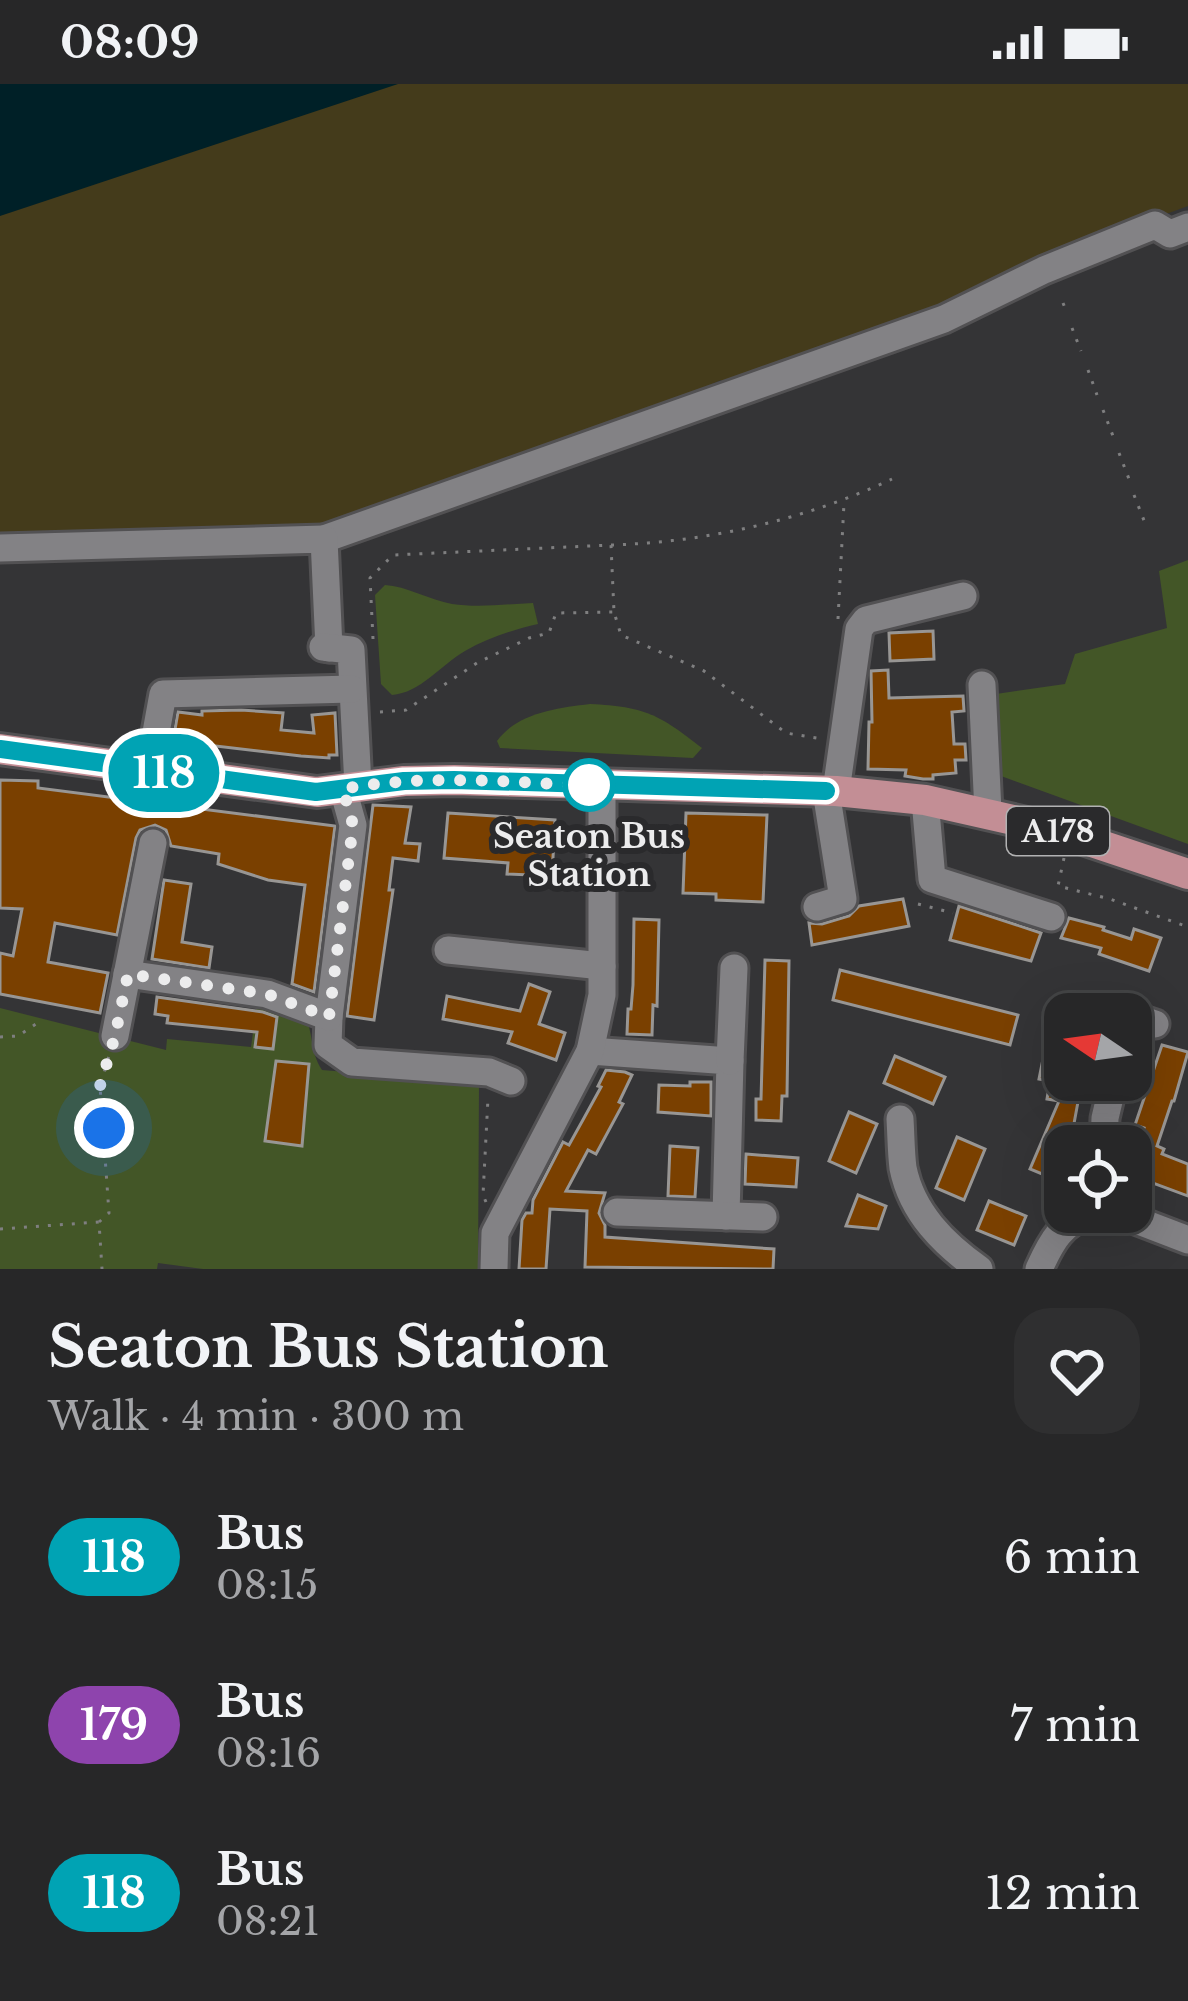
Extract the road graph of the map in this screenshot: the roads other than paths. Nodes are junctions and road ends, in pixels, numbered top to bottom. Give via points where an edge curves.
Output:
1 (1188, 227) edge
2 (324, 539) junction
3 (0, 548) edge
4 (963, 596) dead end
5 (982, 685) dead end
6 (352, 689) junction
7 (0, 749) edge
8 (149, 771) junction
9 (602, 786) junction
10 (350, 787) junction
11 (831, 791) junction
12 (925, 800) junction
13 (988, 812) junction
14 (153, 843) dead end
15 (1188, 874) edge
16 (817, 907) dead end
17 (1051, 917) dead end
18 (448, 950) dead end
19 (602, 966) junction
20 (734, 968) dead end
21 (128, 974) junction
22 (328, 1031) junction
23 (115, 1036) road end
24 (590, 1051) junction
25 (730, 1061) junction
26 (500, 1077) road end
27 (909, 1132) dead end
28 (617, 1212) dead end
29 (726, 1216) junction
30 (763, 1217) dead end
31 (1152, 1226) edge
32 (1059, 1233) edge
33 (1188, 1240) edge
34 (494, 1269) edge
35 (979, 1269) edge
36 (1040, 1269) edge

1 - 2 street via 1170,235 1155,225 944,319
2 - 3 street
2 - 6 street
4 - 11 street via 866,620 859,629
5 - 13 street
6 - 8 street via 163,694
6 - 10 street
7 - 8 main road, A178
8 - 10 main road, A178 via 316,792
9 - 10 main road, A178 via 454,780
9 - 11 main road, A178
9 - 19 street
10 - 22 street via 353,825
11 - 12 main road, A178
11 - 16 street via 843,899
12 - 13 main road, A178
12 - 17 street via 932,879
13 - 15 main road, A178
14 - 21 street
18 - 19 street
19 - 24 street
20 - 25 street
21 - 22 street via 267,994
21 - 23 street
22 - 26 street via 352,1062
24 - 25 street
24 - 34 street via 495,1233
25 - 29 street
27 - 35 street via 904,1171 918,1208 948,1247
28 - 29 street
29 - 30 street
31 - 33 street
32 - 36 street

